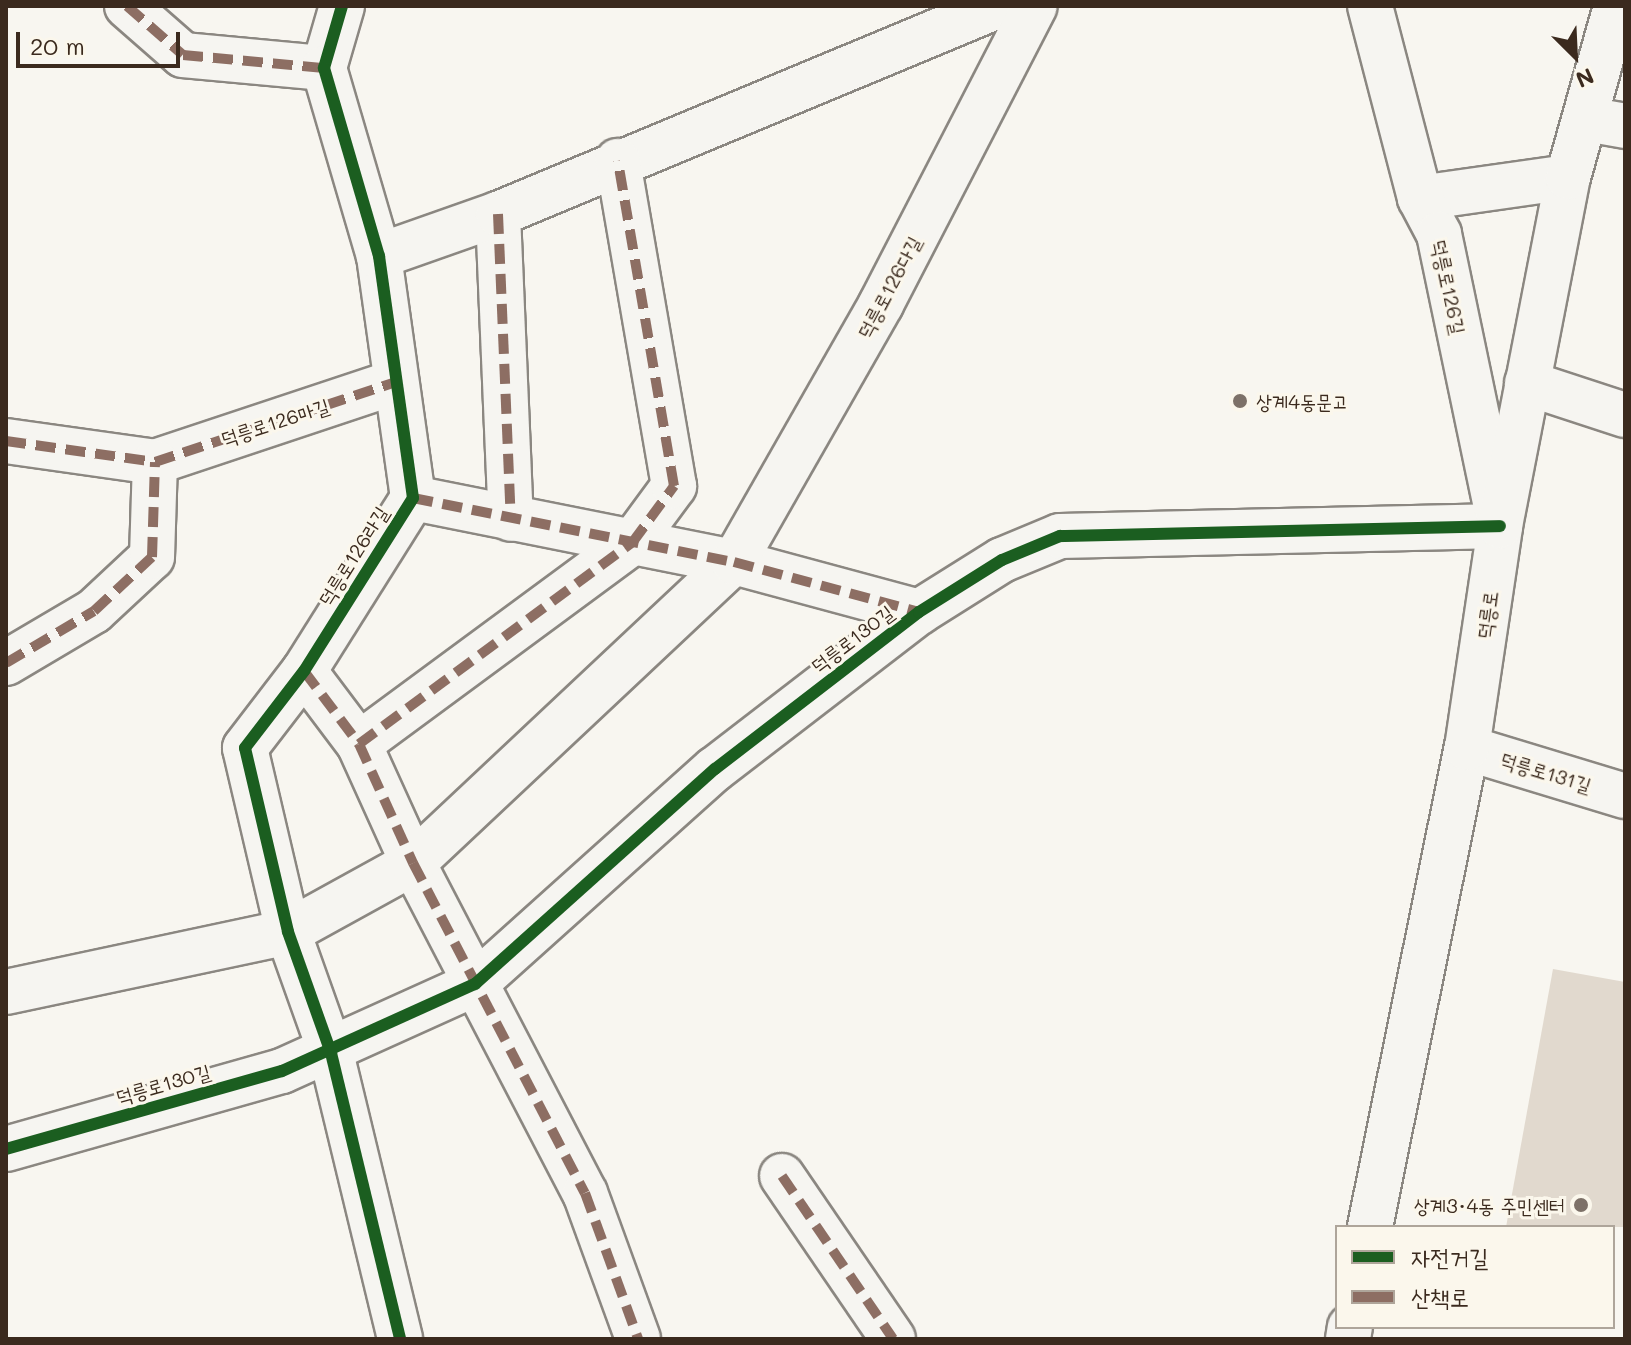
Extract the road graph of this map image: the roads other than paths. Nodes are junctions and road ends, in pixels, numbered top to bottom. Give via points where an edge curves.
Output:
1 (127, 6) edge
2 (342, 6) edge
3 (998, 6) edge
4 (1035, 6) edge
5 (1370, 6) edge
6 (1616, 6) edge
7 (324, 68) junction
8 (1605, 122) edge
9 (618, 161) junction
10 (1568, 177) junction
11 (1420, 198) junction
12 (498, 214) junction
13 (379, 256) junction
14 (395, 382) junction
15 (1527, 383) junction
16 (1625, 415) edge
17 (6, 441) edge
18 (155, 462) junction
19 (413, 498) junction
20 (511, 519) junction
21 (1500, 526) junction
22 (632, 543) junction
23 (734, 562) junction
24 (919, 612) junction
25 (6, 663) edge
26 (304, 671) junction
27 (359, 744) junction
28 (1467, 748) junction
29 (1625, 796) edge
30 (413, 863) junction
31 (288, 932) junction
32 (475, 984) junction
33 (6, 992) edge
34 (331, 1053) junction
35 (6, 1149) edge
36 (782, 1176) dead end
37 (1370, 1225) edge
38 (400, 1339) edge
39 (638, 1339) edge
40 (893, 1339) edge

1 - 7 street via 183,55
2 - 7 street
3 - 9 street
4 - 23 street, 덕릉로126다길 via 881,304
5 - 11 street, 덕릉로126길
6 - 8 street, 덕릉로
7 - 13 street, 덕릉로126라길
8 - 10 street, 덕릉로
9 - 12 street
9 - 22 street via 674,486
10 - 11 street
10 - 15 street, 덕릉로
11 - 21 street, 덕릉로126길 via 1439,234
12 - 13 street
12 - 20 street
13 - 14 street, 덕릉로126라길
14 - 18 street, 덕릉로126마길
14 - 19 street, 덕릉로126라길
15 - 16 street
15 - 21 street, 덕릉로
17 - 18 street, 덕릉로126마길
18 - 25 street via 152,557 94,611
19 - 20 street, 덕릉로130길
19 - 26 street, 덕릉로126라길
20 - 22 street, 덕릉로130길
21 - 24 street, 덕릉로130길 via 1060,536 1002,560
21 - 28 street, 덕릉로
22 - 23 street, 덕릉로130길
22 - 27 street
23 - 24 street, 덕릉로130길
23 - 30 street
24 - 32 street, 덕릉로130길 via 715,769
26 - 27 street
26 - 31 street, 덕릉로126라길 via 245,748
27 - 30 street
28 - 29 street, 덕릉로131길
28 - 37 street, 덕릉로
30 - 31 street
30 - 32 street
31 - 33 street
31 - 34 street, 덕릉로126라길
32 - 34 street, 덕릉로130길
32 - 39 street via 585,1193
34 - 35 street, 덕릉로130길
34 - 38 street
36 - 40 street

